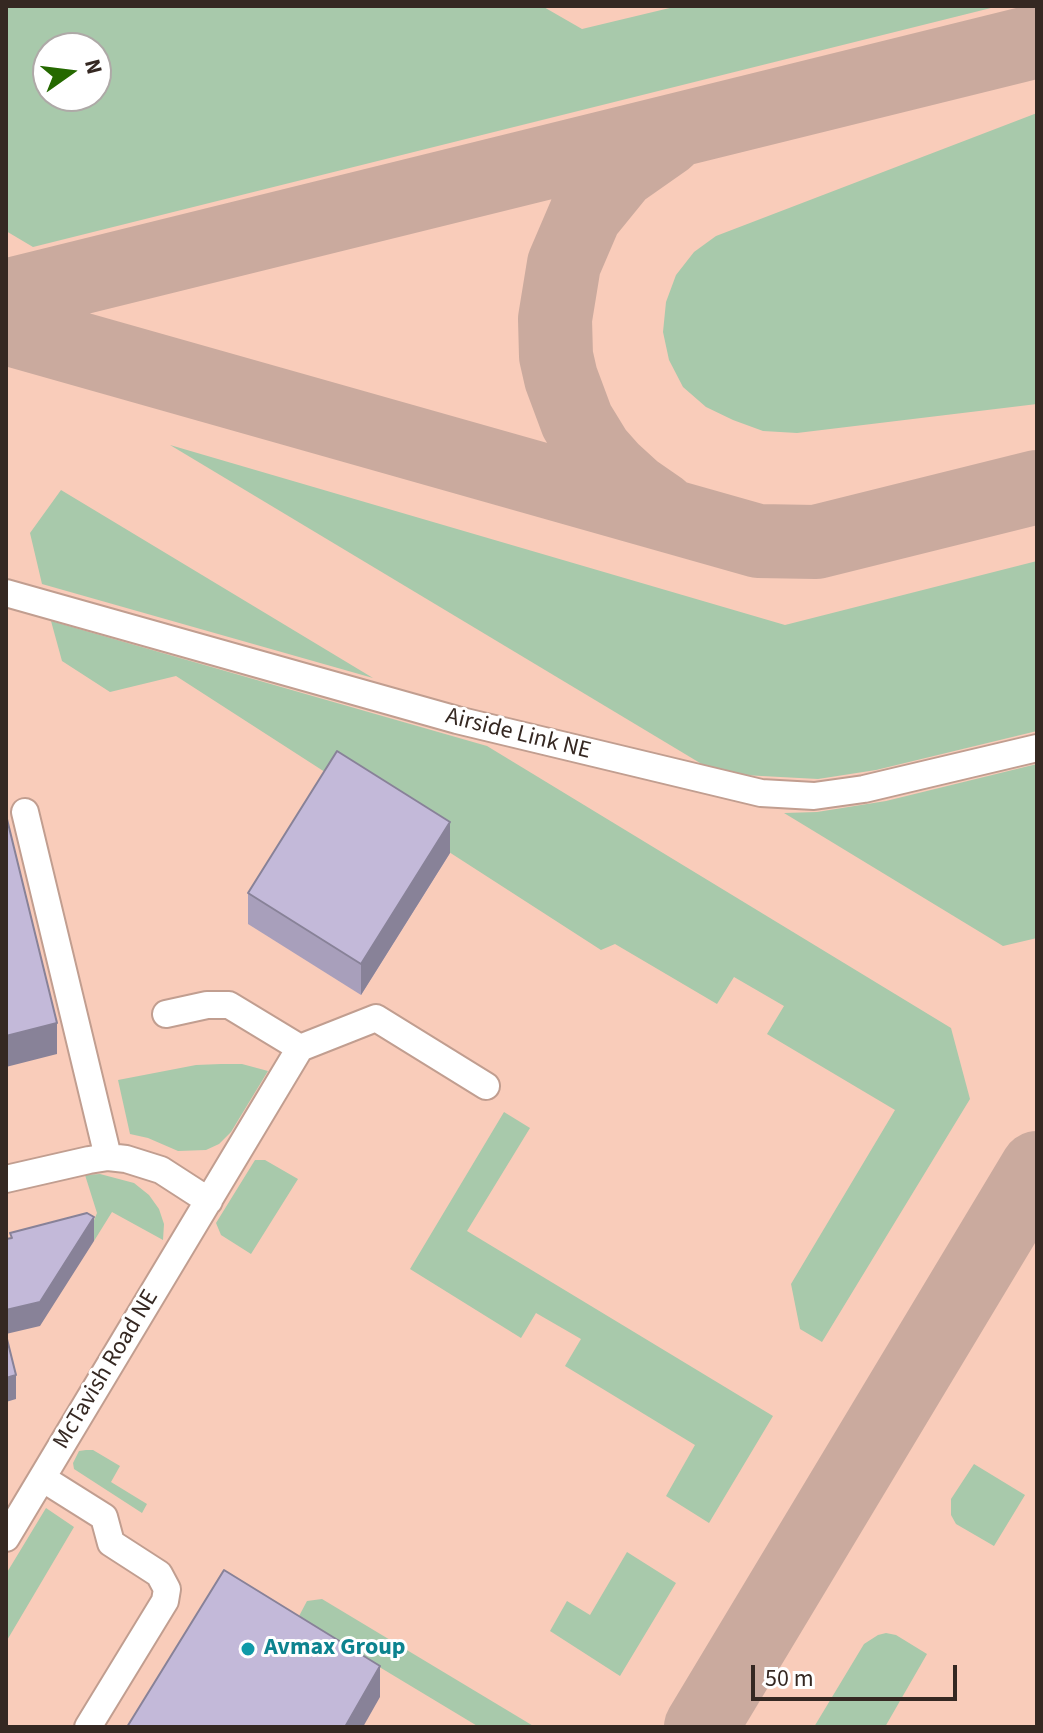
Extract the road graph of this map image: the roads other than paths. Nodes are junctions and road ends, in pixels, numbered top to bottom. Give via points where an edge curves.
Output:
1 (6, 593) edge
2 (1037, 748) edge
3 (25, 812) dead end
4 (166, 1014) dead end
5 (300, 1048) junction
6 (486, 1086) dead end
7 (108, 1157) junction
8 (6, 1179) edge
9 (209, 1201) junction
10 (42, 1478) junction
11 (6, 1538) edge
12 (88, 1727) edge

1 - 2 street, Airside Link NE via 457,720 761,793 814,796 852,791
3 - 7 street
4 - 5 street via 229,1005
5 - 6 street via 376,1018
5 - 9 street, McTavish Road NE
7 - 8 street
7 - 9 street via 161,1170
9 - 10 street, McTavish Road NE
10 - 11 street, McTavish Road NE
10 - 12 street via 104,1517 111,1543 159,1574 167,1589 165,1601

